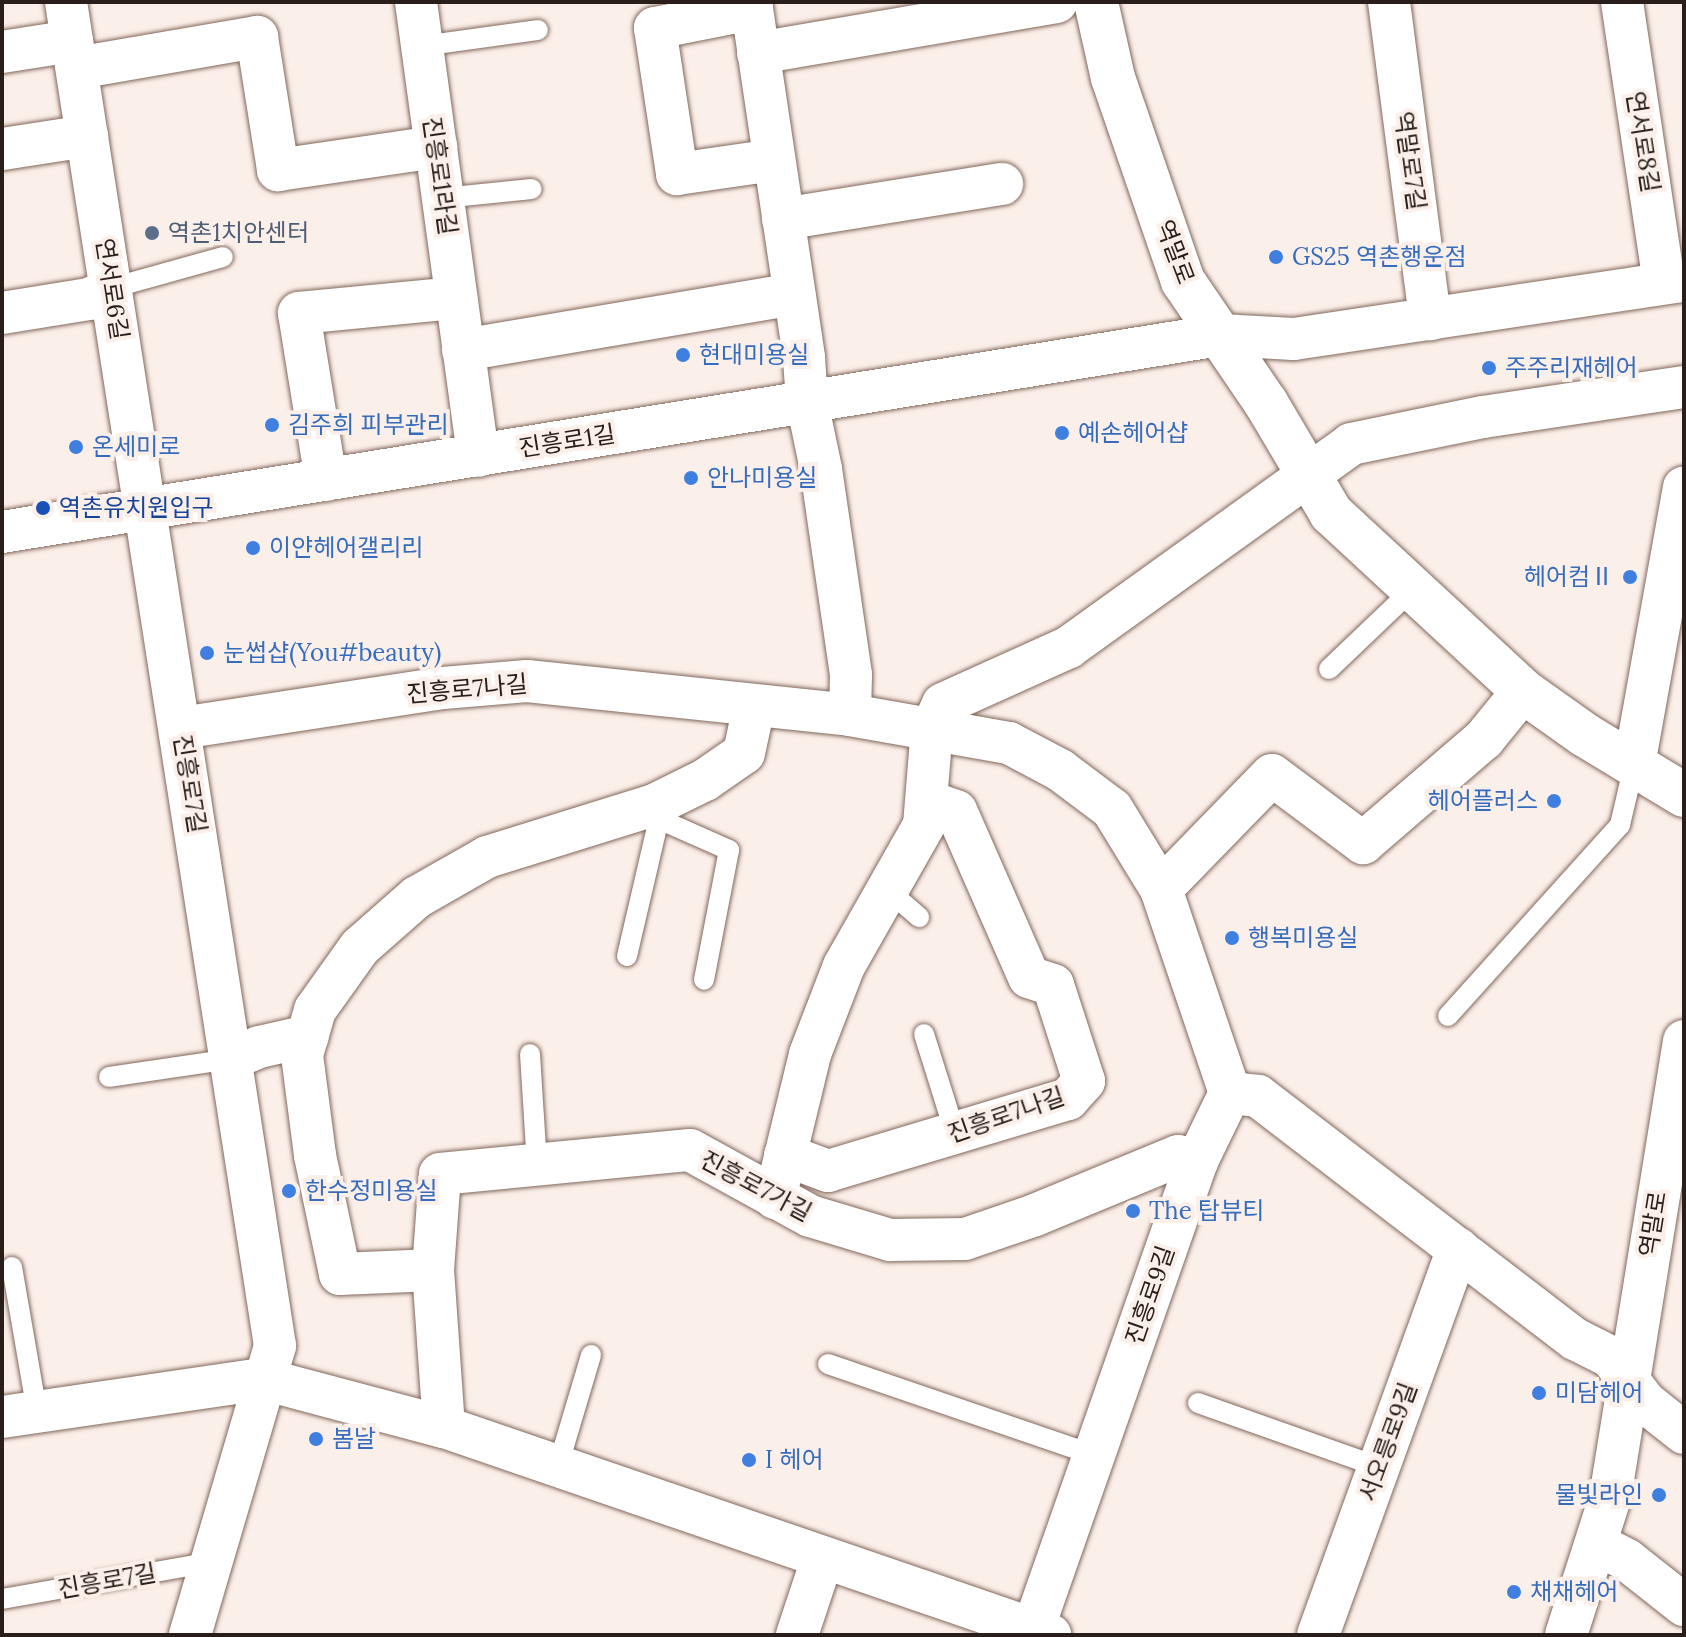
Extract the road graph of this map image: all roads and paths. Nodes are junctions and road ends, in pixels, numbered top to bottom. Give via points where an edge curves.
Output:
1 (416, 2) edge
2 (1057, 2) edge
3 (1096, 2) edge
4 (1389, 2) edge
5 (1622, 2) edge
6 (751, 5) edge
7 (538, 30) dead end
8 (72, 37) edge
9 (422, 46) junction
10 (2, 52) edge
11 (758, 53) junction
12 (87, 136) junction
13 (436, 147) junction
14 (2, 149) edge
15 (774, 160) junction
16 (1002, 184) dead end
17 (532, 189) dead end
18 (443, 198) junction
19 (783, 219) junction
20 (223, 257) dead end
21 (1674, 282) edge
22 (112, 288) junction
23 (794, 294) junction
24 (456, 298) junction
25 (2, 313) edge
26 (1430, 319) junction
27 (1220, 335) junction
28 (463, 350) junction
29 (1684, 387) edge
30 (807, 402) junction
31 (478, 456) junction
32 (1309, 476) junction
33 (326, 480) junction
34 (1684, 487) edge
35 (148, 509) junction
36 (2, 532) edge
37 (1413, 589) junction
38 (1329, 669) dead end
39 (1523, 691) junction
40 (754, 706) junction
41 (850, 715) junction
42 (932, 727) junction
43 (181, 728) junction
44 (1634, 765) junction
45 (1684, 795) edge
46 (927, 801) junction
47 (654, 805) junction
48 (1161, 889) junction
49 (627, 956) dead end
50 (704, 980) dead end
51 (1448, 1016) dead end
52 (924, 1034) dead end
53 (308, 1036) junction
54 (530, 1054) dead end
55 (231, 1059) junction
56 (1682, 1061) edge
57 (109, 1077) dead end
58 (1230, 1093) junction
59 (955, 1133) junction
60 (785, 1155) junction
61 (1197, 1161) junction
62 (537, 1165) junction
63 (775, 1198) junction
64 (1458, 1249) junction
65 (1666, 1262) edge
66 (12, 1267) dead end
67 (433, 1270) junction
68 (591, 1355) dead end
69 (828, 1364) dead end
70 (1628, 1378) junction
71 (263, 1379) junction
72 (1198, 1403) dead end
73 (20, 1414) edge
74 (444, 1427) junction
75 (1684, 1433) edge
76 (1094, 1455) junction
77 (558, 1466) junction
78 (1379, 1467) junction
79 (1596, 1544) junction
80 (823, 1557) junction
81 (212, 1562) junction
82 (2, 1599) edge
83 (1684, 1605) edge
84 (1038, 1633) edge
85 (190, 1635) edge
86 (797, 1635) edge
87 (1318, 1635) edge
88 (1566, 1635) edge

1 - 9 street, 진흥로1라길
2 - 11 street
3 - 27 street, 역말로 via 1113,78 1183,281
4 - 26 street, 역말로7길
5 - 21 street, 연서로8길
6 - 11 street
6 - 15 street via 655,28 677,174
7 - 9 lane
8 - 10 street
8 - 12 street, 연서로6길
8 - 13 street via 257,37 278,170
9 - 13 street, 진흥로1라길
11 - 15 street
12 - 14 street
12 - 22 street, 연서로6길
13 - 18 street, 진흥로1라길
15 - 19 street
16 - 19 street
17 - 18 lane
18 - 24 street, 진흥로1라길
19 - 23 street
20 - 22 lane
21 - 26 street
22 - 25 street via 89,299
22 - 35 street, 연서로6길
23 - 28 street
23 - 30 street
24 - 28 street, 진흥로1라길
24 - 33 street via 299,313
26 - 27 street via 1294,339
27 - 30 street, 진흥로1길
27 - 32 street, 역말로
28 - 31 street, 진흥로1라길
29 - 32 street via 1483,417 1351,444
30 - 31 street, 진흥로1길
30 - 41 street via 851,675
31 - 33 street, 진흥로1길
32 - 37 street, 역말로 via 1331,513
32 - 42 street via 1069,647 943,704
33 - 35 street, 진흥로1길
34 - 44 street
35 - 36 street, 진흥로1길
35 - 43 street, 진흥로7길
37 - 38 lane
37 - 39 street, 역말로
39 - 44 street, 역말로
39 - 48 street via 1484,739 1363,843 1272,775
40 - 41 street, 진흥로7나길
40 - 43 street, 진흥로7나길 via 527,681 443,688
40 - 47 street via 744,753
41 - 42 street, 진흥로7나길
42 - 46 street
42 - 48 street, 진흥로7나길 via 1009,743 1060,770 1112,809
43 - 55 street, 진흥로7길
44 - 45 street, 역말로
44 - 51 lane via 1620,825
46 - 59 street, 진흥로7나길 via 956,811 1029,977 1053,985 1084,1081 1068,1099
46 - 60 street via 904,904 844,966 810,1054
47 - 49 lane via 657,827
47 - 50 lane via 668,823 729,850
47 - 53 street via 487,857 417,897 360,947 315,1010
48 - 58 street, 진흥로7나길
52 - 59 lane
53 - 55 street
53 - 67 street via 302,1055 313,1141 340,1274
54 - 62 lane
55 - 57 lane
55 - 71 street, 진흥로7길 via 275,1346
56 - 65 street, 역말로
58 - 61 street, 진흥로9길
58 - 64 street via 1258,1096
59 - 60 street, 진흥로7나길 via 828,1171
60 - 63 street
61 - 63 street, 진흥로7가길 via 1178,1156 965,1239 890,1240 810,1216
61 - 76 street, 진흥로9길
62 - 63 street, 진흥로7가길 via 690,1150
62 - 67 street, 진흥로7가길 via 440,1174
64 - 70 street via 1575,1339 1611,1357
64 - 78 street, 서오릉로9길
65 - 70 street, 역말로
66 - 73 lane
67 - 74 street, 진흥로7가길
68 - 77 lane
69 - 76 lane
70 - 75 street via 1645,1402
70 - 79 street via 1610,1498
71 - 73 street
71 - 74 street
71 - 81 street, 진흥로7길
72 - 78 lane
74 - 77 street
76 - 84 street, 진흥로9길
77 - 80 street
78 - 87 street, 서오릉로9길
79 - 83 street via 1627,1560
79 - 88 street
80 - 84 street
80 - 86 street
81 - 82 lane, 진흥로7길
81 - 85 street, 진흥로7길

